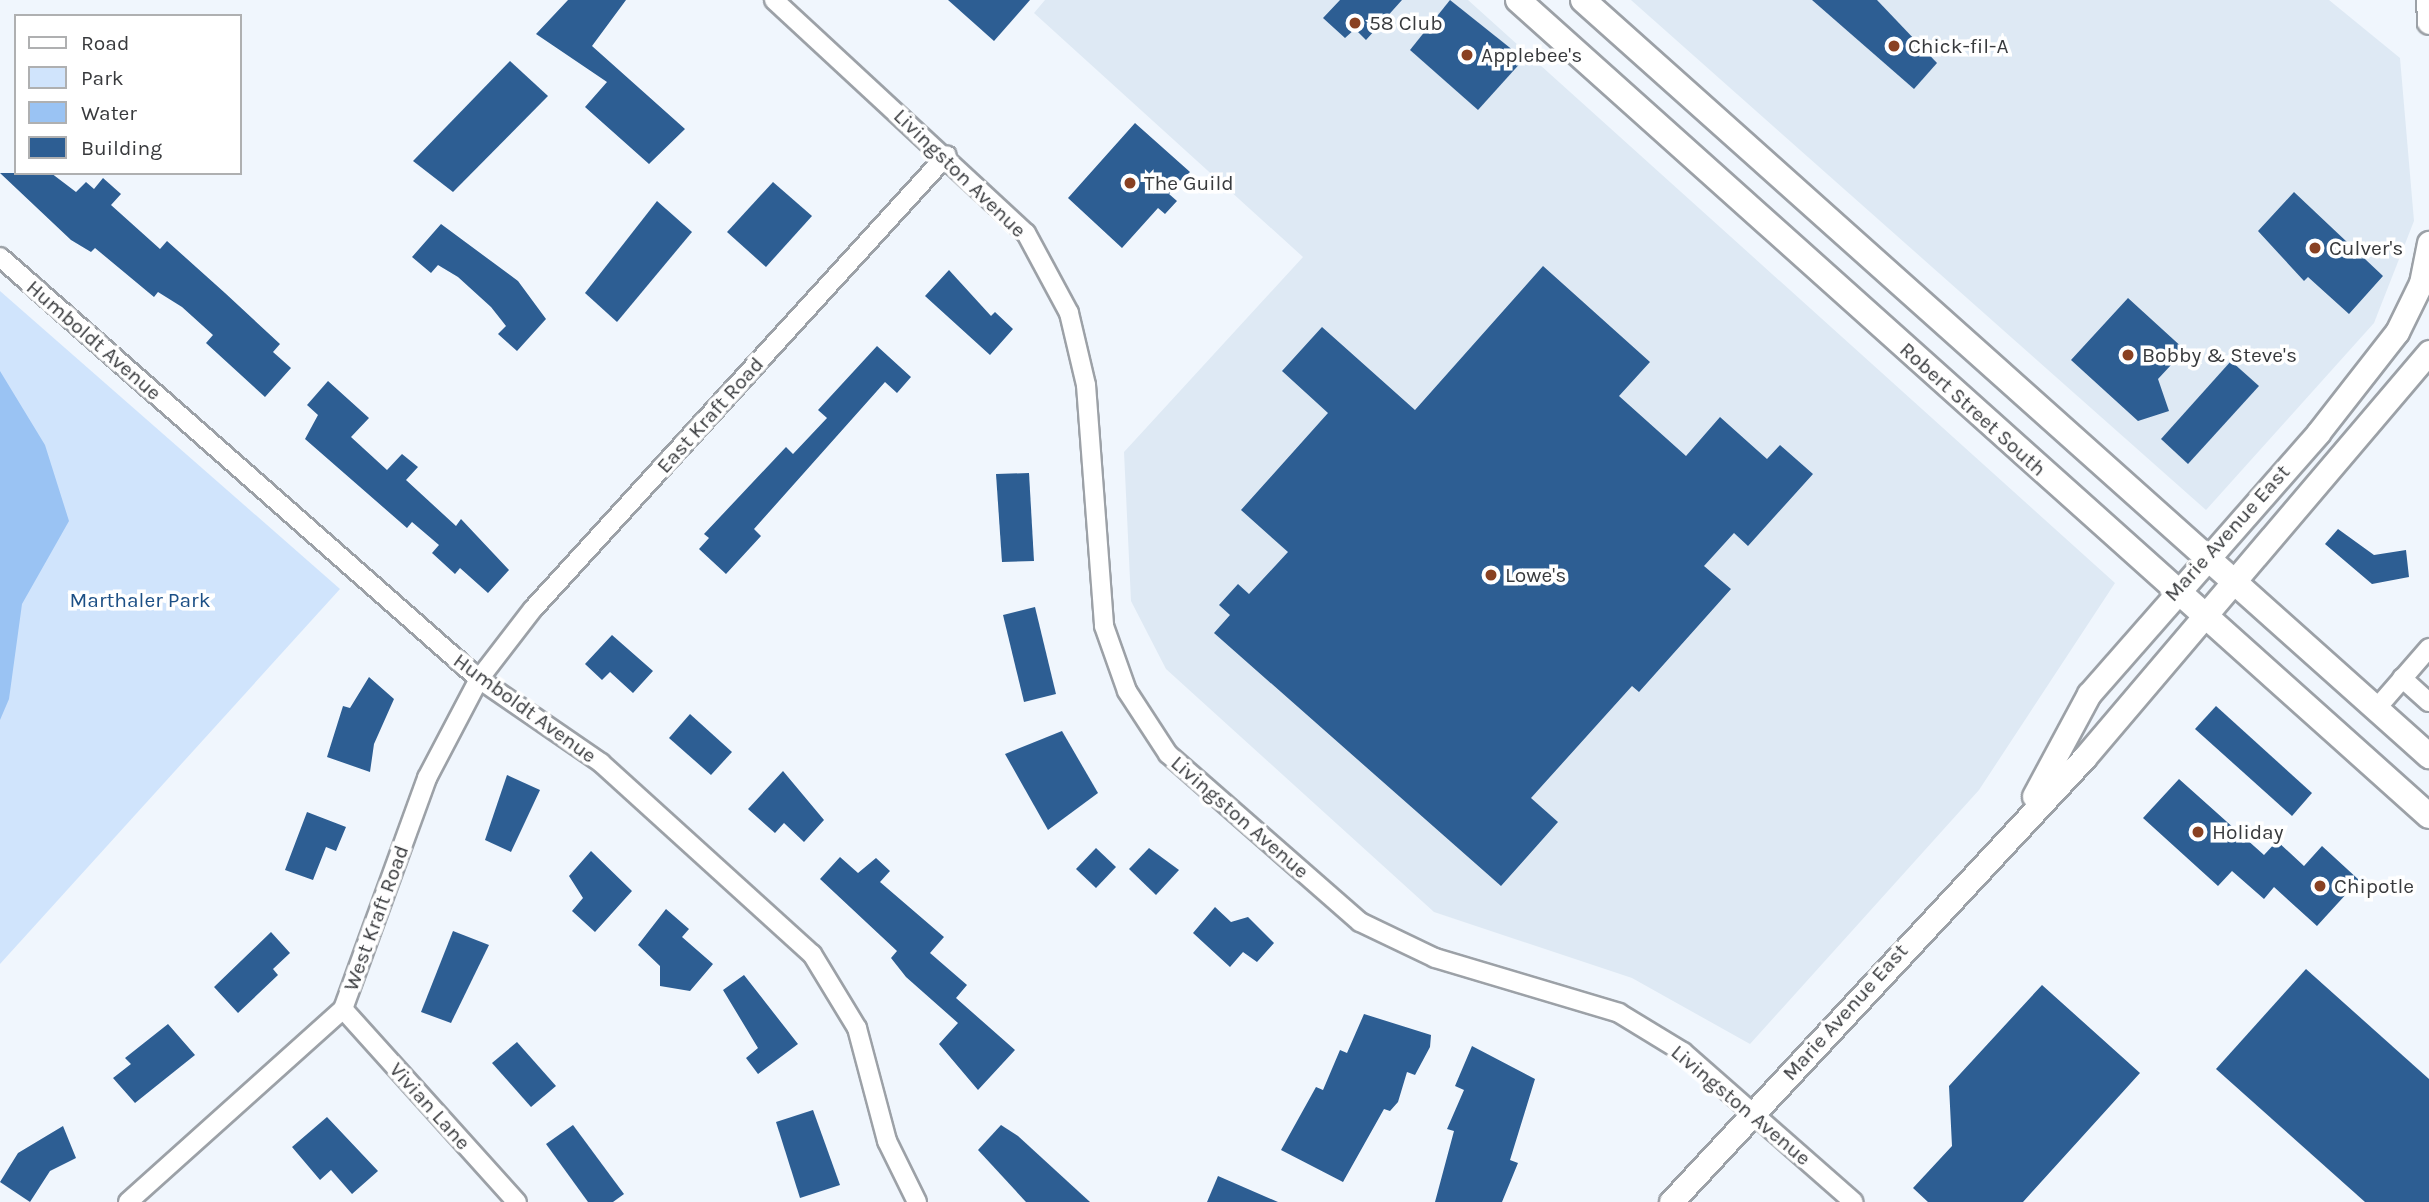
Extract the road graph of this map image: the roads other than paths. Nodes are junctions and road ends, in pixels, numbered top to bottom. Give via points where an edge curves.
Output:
1 (774, 0) edge
2 (1518, 0) edge
3 (1583, 0) edge
4 (2428, 0) edge
5 (2429, 22) edge
6 (947, 155) junction
7 (2429, 243) edge
8 (0, 257) edge
9 (2429, 352) edge
10 (2204, 557) junction
11 (2233, 582) junction
12 (2174, 590) junction
13 (2203, 616) junction
14 (2429, 648) edge
15 (2402, 678) junction
16 (479, 679) junction
17 (2429, 702) edge
18 (2376, 709) junction
19 (2429, 756) edge
20 (2429, 816) edge
21 (2019, 822) junction
22 (343, 1009) junction
23 (1753, 1112) junction
24 (128, 1202) edge
25 (517, 1202) edge
26 (917, 1202) edge
27 (1671, 1202) edge
28 (1854, 1202) edge

1 - 6 street, Livingston Avenue
2 - 12 main road, Robert Street South
3 - 10 main road, Robert Street South
4 - 5 street
6 - 16 street, East Kraft Road via 533,608
6 - 23 street, Livingston Avenue via 1026,233 1069,313 1086,385 1104,626 1127,691 1168,754 1360,922 1435,958 1619,1013 1684,1052
7 - 10 street, Marie Avenue East via 2421,283 2397,332 2318,433
8 - 16 street, Humboldt Avenue
9 - 11 street, Marie Avenue East
10 - 11 main road, Robert Street South
10 - 12 street, Marie Avenue East
11 - 13 street, Marie Avenue East
11 - 18 main road, Robert Street South
12 - 13 main road, Robert Street South
12 - 21 street, Marie Avenue East via 2089,694
13 - 20 main road, Robert Street South
13 - 21 street, Marie Avenue East via 2084,758
14 - 15 street
15 - 17 street
15 - 18 street
16 - 22 street, West Kraft Road via 427,778
16 - 26 street, Humboldt Avenue via 601,763 812,954 857,1028 887,1141
18 - 19 main road, Robert Street South
21 - 23 street, Marie Avenue East
22 - 24 street, West Kraft Road
22 - 25 street, Vivian Lane
23 - 27 street, Marie Avenue East
23 - 28 street, Livingston Avenue

